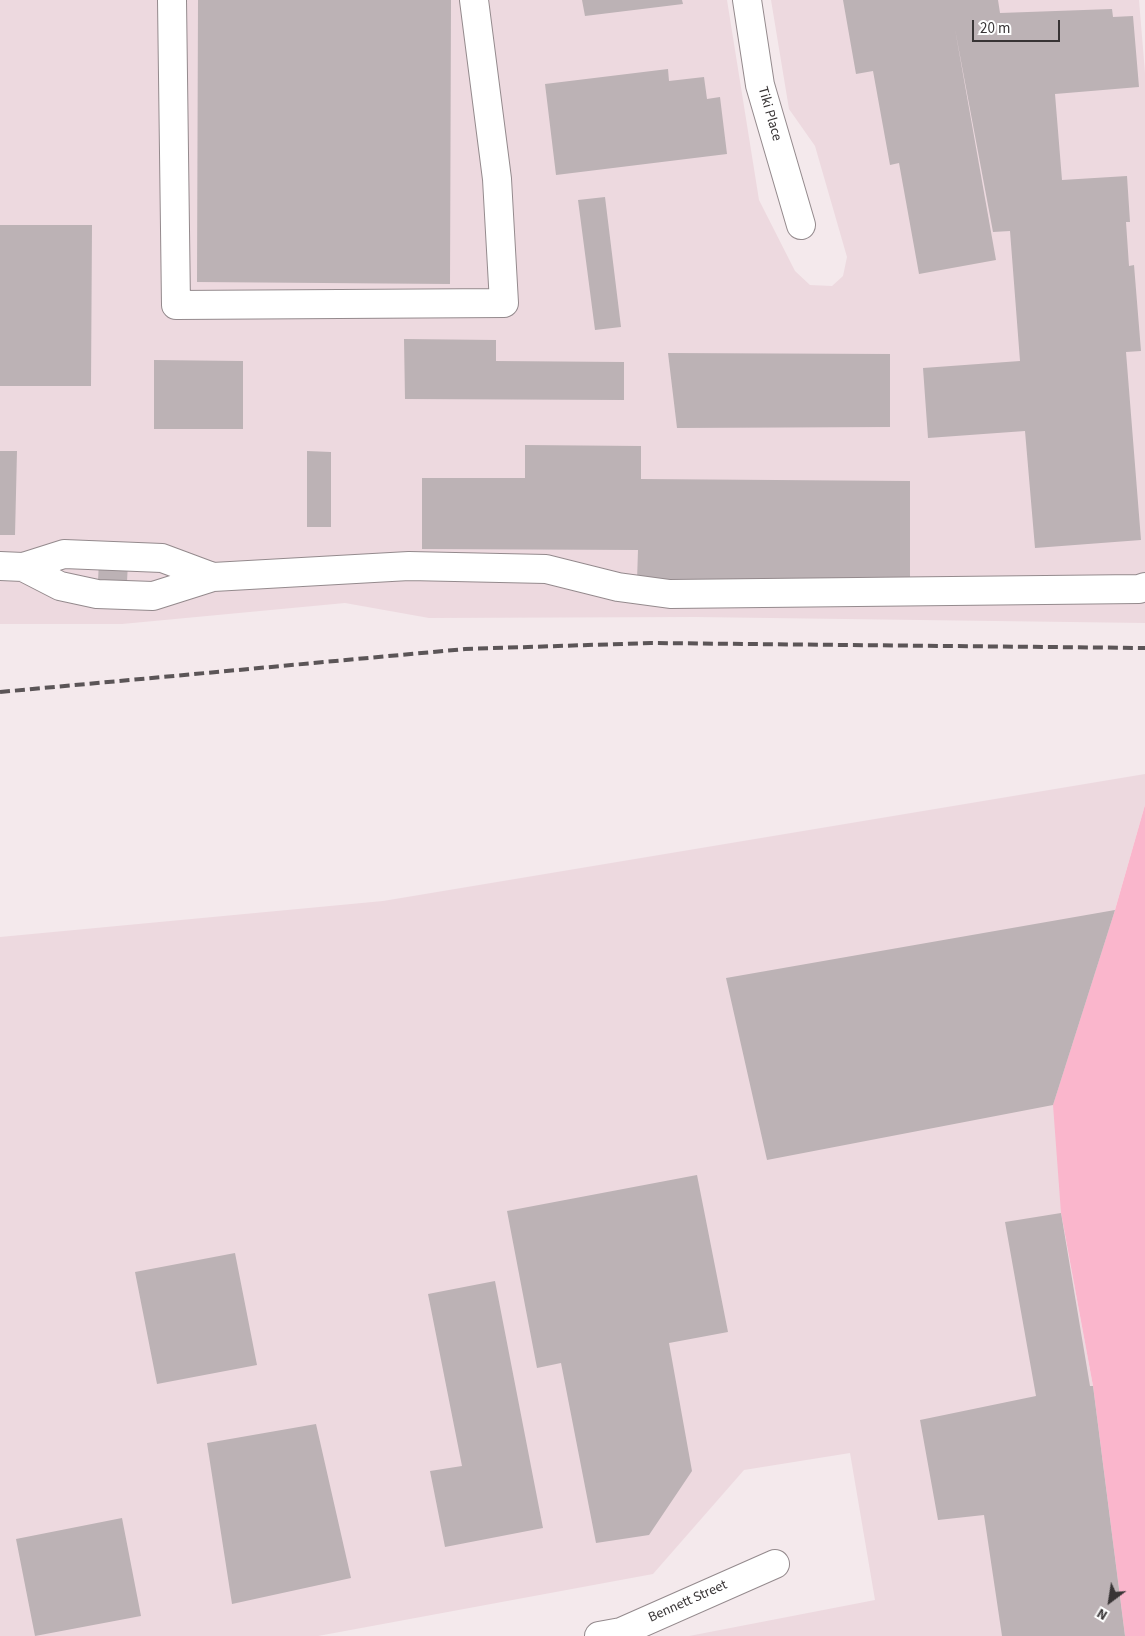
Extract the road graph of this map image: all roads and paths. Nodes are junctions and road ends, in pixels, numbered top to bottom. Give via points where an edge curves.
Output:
1 (172, 0) edge
2 (474, 0) edge
3 (747, 0) edge
4 (801, 225) dead end
5 (12, 566) edge
6 (213, 577) junction
7 (1145, 587) edge
8 (775, 1564) dead end
9 (599, 1636) edge

1 - 2 street via 176,305 504,303 497,179
3 - 4 street, Tiki Place via 760,85
5 - 6 street via 64,554 162,558
5 - 6 street via 60,586 97,594 153,596
6 - 7 street via 409,566 546,569 618,587 670,594
8 - 9 street, Bennett Street via 621,1632

